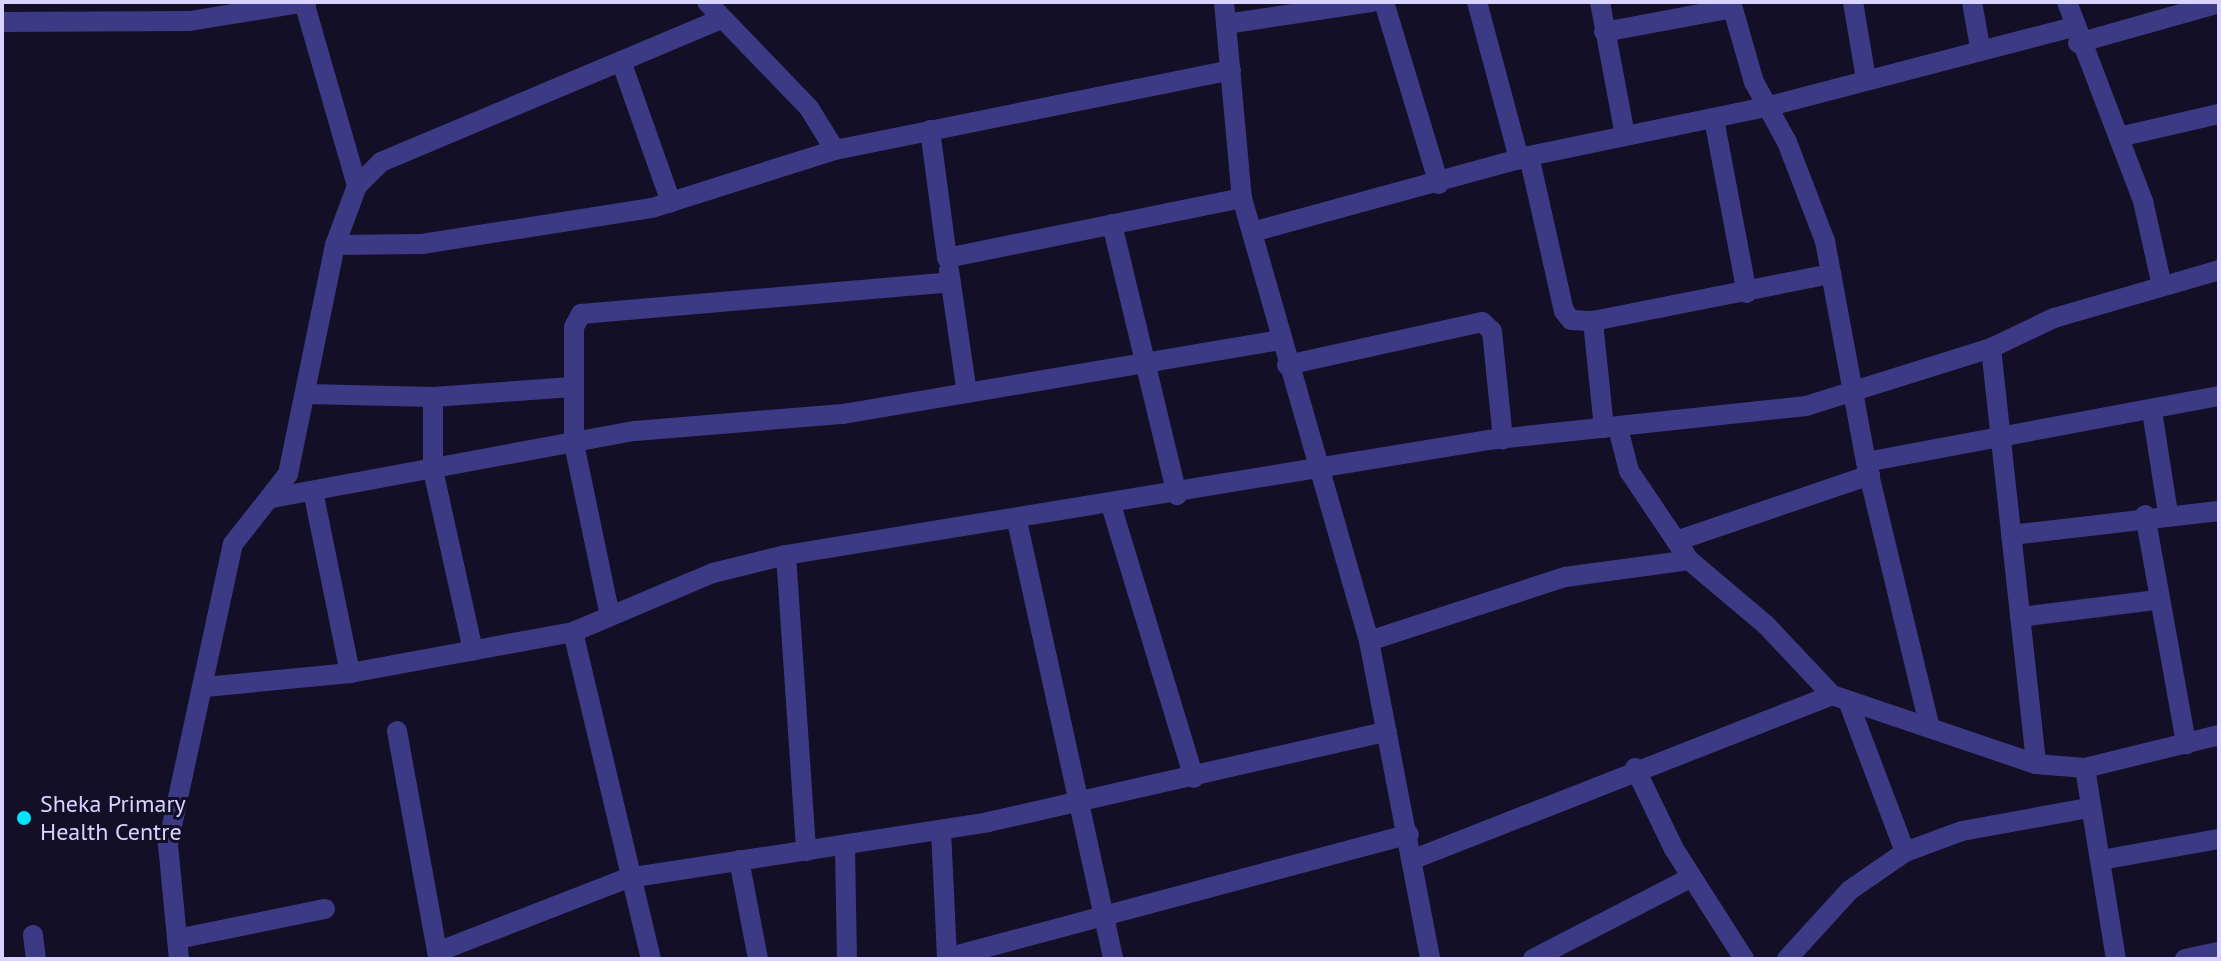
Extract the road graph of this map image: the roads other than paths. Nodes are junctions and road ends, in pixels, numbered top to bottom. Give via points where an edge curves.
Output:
1 (305, 2) edge
2 (707, 2) edge
3 (1224, 2) edge
4 (1372, 2) edge
5 (1384, 2) edge
6 (1477, 2) edge
7 (1600, 2) edge
8 (1853, 2) edge
9 (1972, 2) edge
10 (2067, 2) edge
11 (2219, 3) edge
12 (1731, 5) edge
13 (2184, 8) edge
14 (719, 20) junction
15 (2, 22) edge
16 (1226, 24) junction
17 (1604, 32) junction
18 (2076, 35) junction
19 (1980, 47) junction
20 (621, 61) junction
21 (1231, 70) junction
22 (1866, 79) junction
23 (1766, 107) junction
24 (2219, 114) edge
25 (1714, 119) junction
26 (930, 130) junction
27 (1625, 136) junction
28 (2119, 137) junction
29 (835, 150) junction
30 (1524, 157) junction
31 (1439, 184) junction
32 (357, 186) junction
33 (1242, 198) junction
34 (671, 202) junction
35 (1112, 224) junction
36 (1252, 232) junction
37 (335, 245) junction
38 (947, 258) junction
39 (2219, 270) edge
40 (1831, 274) junction
41 (951, 282) junction
42 (2162, 286) junction
43 (1747, 293) junction
44 (1593, 321) junction
45 (1280, 340) junction
46 (1991, 348) junction
47 (1146, 363) junction
48 (1287, 365) junction
49 (572, 387) junction
50 (967, 393) junction
51 (307, 394) junction
52 (1853, 396) junction
53 (2219, 396) edge
54 (433, 397) junction
55 (2152, 411) junction
56 (1611, 428) junction
57 (1503, 439) junction
58 (2001, 442) junction
59 (574, 443) junction
60 (1868, 469) junction
61 (433, 470) junction
62 (1322, 472) junction
63 (313, 491) junction
64 (1177, 495) junction
65 (272, 498) junction
66 (1111, 505) junction
67 (2219, 511) edge
68 (2168, 513) junction
69 (2145, 515) junction
70 (1017, 521) junction
71 (2011, 535) junction
72 (1676, 541) junction
73 (786, 555) junction
74 (1689, 560) junction
75 (2157, 600) junction
76 (610, 616) junction
77 (2020, 617) junction
78 (573, 632) junction
79 (1369, 641) junction
80 (473, 651) junction
81 (350, 673) junction
82 (205, 687) junction
83 (1840, 698) junction
84 (1929, 725) junction
85 (397, 731) dead end
86 (1387, 731) junction
87 (2219, 735) edge
88 (2186, 744) junction
89 (2036, 764) junction
90 (1635, 768) junction
91 (2085, 768) junction
92 (1194, 778) junction
93 (1081, 803) junction
94 (2089, 808) junction
95 (941, 830) junction
96 (1409, 834) junction
97 (2219, 839) edge
98 (845, 847) junction
99 (806, 851) junction
100 (1905, 852) junction
101 (1414, 859) junction
102 (739, 860) junction
103 (2101, 860) junction
104 (628, 878) junction
105 (1690, 878) junction
106 (325, 909) dead end
107 (1104, 918) junction
108 (33, 935) dead end
109 (178, 949) edge
110 (2219, 952) edge
111 (432, 957) edge
112 (947, 958) edge
113 (36, 959) edge
114 (651, 959) edge
115 (758, 959) edge
116 (847, 959) edge
117 (1113, 959) edge
118 (1430, 959) edge
119 (1533, 959) edge
120 (1744, 959) edge
121 (1787, 959) edge
122 (2116, 959) edge
123 (2185, 959) edge

1 - 15 street via 190,21
1 - 32 street
2 - 14 street
3 - 16 street
4 - 16 street
5 - 31 street
6 - 30 street
7 - 17 street
8 - 22 street
9 - 19 street
10 - 18 street
11 - 13 street
12 - 17 street
12 - 23 street
13 - 18 street
14 - 20 street
14 - 29 street via 809,108
16 - 21 street
17 - 27 street
18 - 19 street
18 - 28 street
19 - 22 street
20 - 32 street via 381,162
20 - 34 street
21 - 26 street
21 - 33 street
22 - 23 street
23 - 25 street
23 - 40 street via 1787,142
24 - 28 street
25 - 27 street
25 - 43 street
26 - 29 street
26 - 38 street
27 - 30 street
28 - 42 street via 2143,201
29 - 34 street
30 - 31 street
30 - 44 street via 1564,311 1571,320
31 - 36 street
32 - 37 street
33 - 35 street
33 - 36 street
34 - 37 street via 529,230
35 - 38 street
35 - 47 street
36 - 45 street
37 - 51 street
38 - 41 street
39 - 42 street
40 - 43 street
40 - 52 street
41 - 49 street via 581,314
41 - 50 street
42 - 46 street via 2054,318
43 - 44 street
44 - 56 street
45 - 47 street
45 - 48 street
46 - 52 street
46 - 58 street
47 - 50 street
47 - 64 street
48 - 57 street via 1482,322 1492,331
48 - 62 street
49 - 54 street
49 - 59 street
50 - 59 street
51 - 54 street
51 - 65 street via 288,474
52 - 56 street
52 - 60 street
53 - 55 street
54 - 61 street
55 - 58 street
55 - 68 street
56 - 57 street
56 - 72 street via 1629,471
57 - 62 street
58 - 60 street
58 - 71 street
59 - 61 street
59 - 76 street
60 - 72 street
60 - 84 street
61 - 63 street
61 - 80 street
62 - 64 street
62 - 79 street
63 - 65 street
63 - 81 street
64 - 66 street
65 - 82 street via 246,520 233,544
66 - 70 street
66 - 92 street
67 - 68 street
68 - 69 street
69 - 71 street
69 - 75 street
70 - 73 street
70 - 93 street
71 - 77 street
72 - 74 street
73 - 76 street via 713,573
73 - 99 street
74 - 79 street via 1565,577
74 - 83 street
75 - 77 street
75 - 88 street
76 - 78 street
77 - 89 street
78 - 80 street
78 - 104 street
79 - 86 street
80 - 81 street
81 - 82 street
82 - 109 street via 168,844
83 - 84 street
83 - 90 street
83 - 100 street
84 - 89 street
85 - 111 street
86 - 92 street
86 - 96 street
87 - 88 street
88 - 91 street
89 - 91 street
90 - 101 street
90 - 105 street
91 - 94 street
92 - 93 street
93 - 95 street
93 - 107 street
94 - 100 street via 1962,831
94 - 103 street
95 - 98 street
95 - 112 street
96 - 101 street
96 - 107 street
97 - 103 street
98 - 99 street
98 - 116 street
99 - 102 street
100 - 121 street via 1850,890
101 - 118 street
102 - 104 street
102 - 115 street
103 - 122 street
104 - 111 street
104 - 114 street
105 - 119 street
105 - 120 street
106 - 109 street
107 - 112 street
107 - 117 street
108 - 113 street
110 - 123 street

